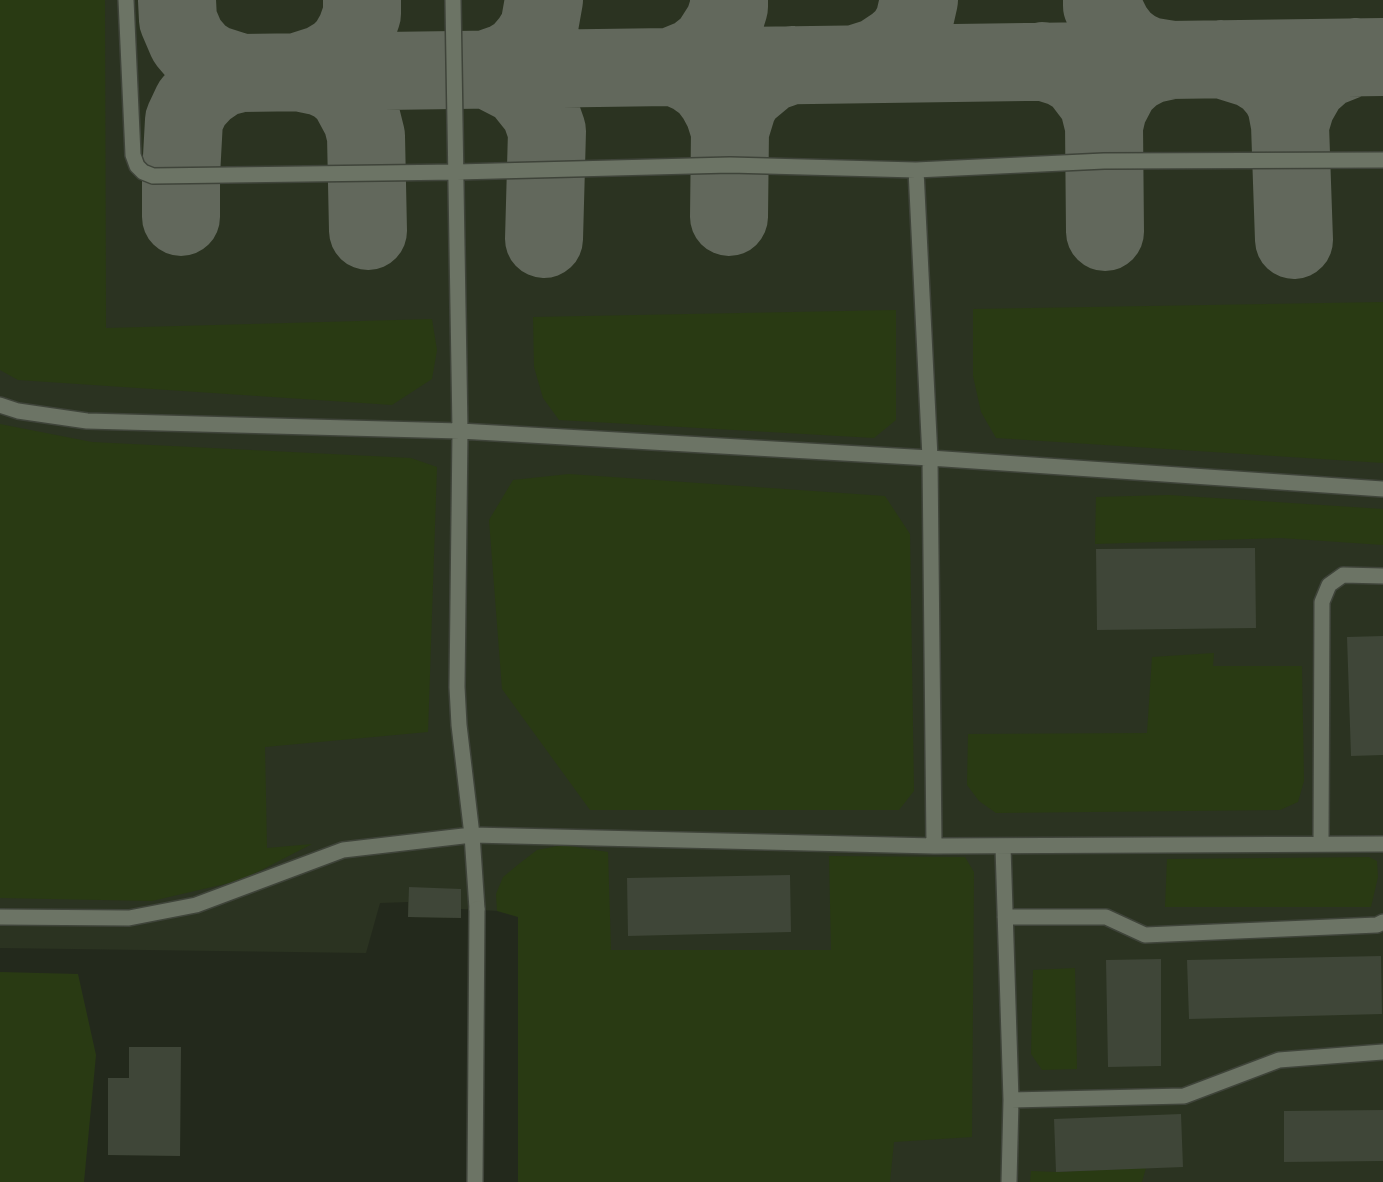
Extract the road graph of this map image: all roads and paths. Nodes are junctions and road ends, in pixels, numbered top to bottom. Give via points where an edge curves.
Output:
1 (126, 0) edge
2 (453, 0) edge
3 (1383, 160) edge
4 (916, 170) junction
5 (456, 172) junction
6 (0, 405) edge
7 (460, 431) junction
8 (930, 458) junction
9 (1383, 489) edge
10 (1383, 576) edge
11 (472, 835) junction
12 (1321, 844) junction
13 (1383, 844) edge
14 (934, 846) junction
15 (1003, 847) junction
16 (0, 917) edge
17 (1005, 917) junction
18 (1383, 922) edge
19 (1383, 1052) edge
20 (1011, 1100) junction
21 (475, 1182) edge
22 (1009, 1182) edge

1 - 5 street via 133,155 143,171 153,176
2 - 5 street
3 - 4 street via 1104,161
4 - 5 street via 730,165
4 - 8 street
5 - 7 street
6 - 7 street via 87,421
7 - 8 street
7 - 11 street via 457,687
8 - 9 street
8 - 14 street
10 - 12 street via 1343,575 1329,585 1322,602
11 - 14 street
11 - 16 street via 343,850 196,905 129,918
11 - 21 street via 477,909
12 - 13 street
12 - 15 street
14 - 15 street
15 - 17 street
17 - 18 street via 1106,917 1145,935
17 - 20 street
19 - 20 street via 1279,1060 1184,1096
20 - 22 street

